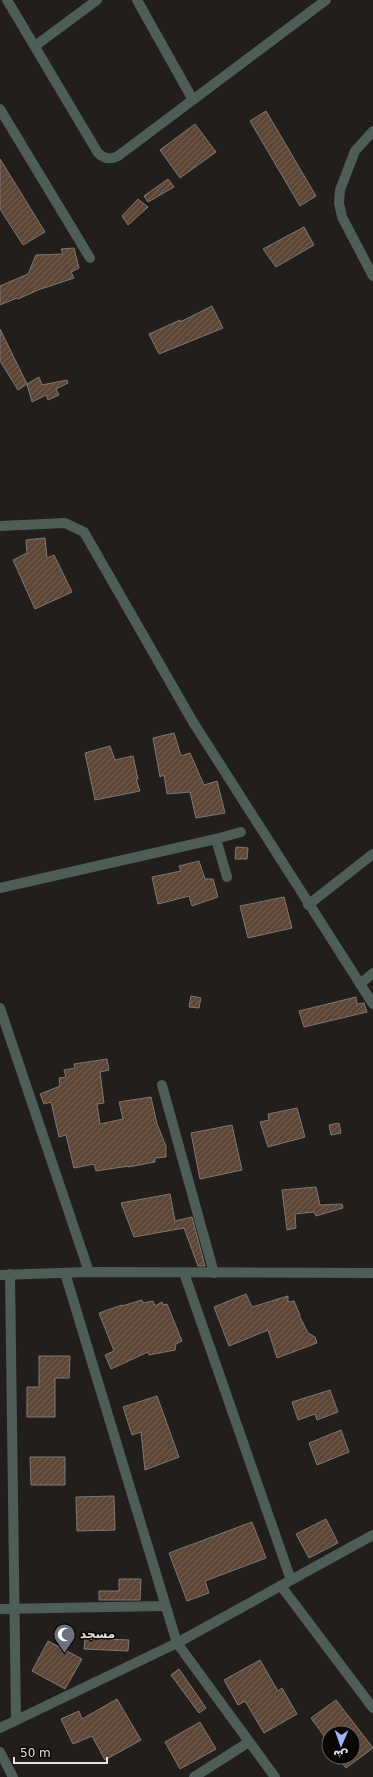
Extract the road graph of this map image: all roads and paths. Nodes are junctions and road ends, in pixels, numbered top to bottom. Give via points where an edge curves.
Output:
1 (7, 0) edge
2 (97, 0) edge
3 (137, 0) edge
4 (326, 0) edge
5 (35, 46) junction
6 (194, 100) junction
7 (0, 109) edge
8 (373, 131) edge
9 (90, 258) dead end
10 (373, 276) edge
11 (0, 526) edge
12 (241, 832) dead end
13 (216, 839) junction
14 (373, 854) edge
15 (227, 877) dead end
16 (0, 888) edge
17 (308, 905) junction
18 (373, 973) edge
19 (360, 984) junction
20 (373, 1004) edge
21 (0, 1008) edge
22 (162, 1085) dead end
23 (90, 1272) junction
24 (66, 1273) junction
25 (184, 1273) junction
26 (214, 1273) junction
27 (373, 1273) edge
28 (5, 1274) edge
29 (373, 1535) edge
30 (291, 1580) junction
31 (281, 1586) junction
32 (165, 1606) junction
33 (0, 1609) edge
34 (15, 1609) junction
35 (176, 1643) junction
36 (373, 1708) edge
37 (16, 1720) junction
38 (0, 1728) edge
39 (249, 1742) junction
40 (0, 1752) edge
41 (13, 1777) edge
42 (194, 1777) edge
43 (275, 1777) edge

1 - 5 street
2 - 5 street
3 - 6 street
4 - 6 street
5 - 6 street via 98,153 104,158 118,156
7 - 9 street
8 - 10 street via 355,151 340,190 339,204 342,217
11 - 17 street via 65,523 84,532 193,722
12 - 13 street
13 - 15 street
13 - 16 street
14 - 17 street
17 - 19 street
18 - 19 street
19 - 20 street
21 - 23 street
22 - 26 street
23 - 24 street
23 - 25 street
24 - 28 street
24 - 32 street
25 - 26 street
25 - 30 street
26 - 27 street
28 - 34 street
29 - 30 street
30 - 31 street
31 - 35 street
31 - 36 street
32 - 34 street
32 - 35 street
33 - 34 street
34 - 37 street
35 - 37 street
35 - 39 street
37 - 38 street
39 - 42 street
39 - 43 street
40 - 41 street

